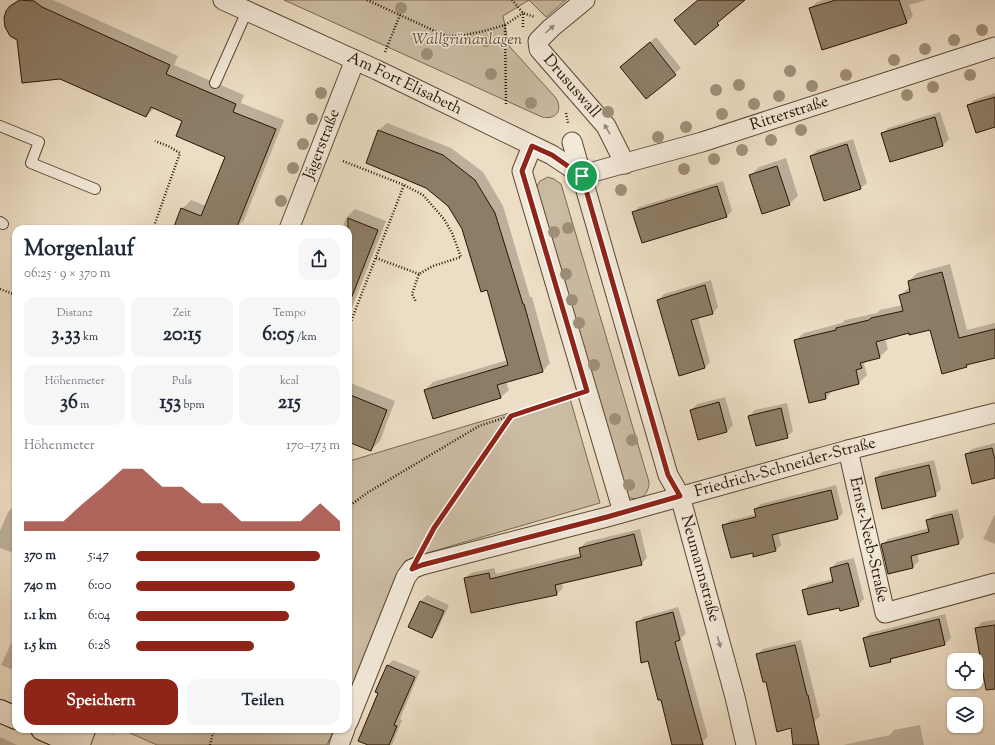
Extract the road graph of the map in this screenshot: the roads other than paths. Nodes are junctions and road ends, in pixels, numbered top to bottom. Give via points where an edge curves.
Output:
1 (223, 0) edge
2 (585, 0) edge
3 (247, 11) junction
4 (995, 47) edge
5 (355, 60) junction
6 (215, 82) dead end
7 (0, 126) edge
8 (572, 142) dead end
9 (532, 146) junction
10 (625, 164) junction
11 (582, 176) junction
12 (95, 189) dead end
13 (291, 225) edge
14 (995, 413) edge
15 (848, 450) junction
16 (680, 496) junction
17 (623, 512) junction
18 (995, 583) edge
19 (0, 711) edge
20 (352, 712) edge
21 (12, 716) edge
22 (51, 733) edge
23 (84, 733) edge
24 (344, 733) edge
25 (79, 745) edge
26 (339, 745) edge
27 (746, 745) edge

1 - 3 street, Am Fort Elisabeth
10 -> 2 street, Drususwall via 606,126 539,49 538,40
3 - 5 street, Am Fort Elisabeth
3 - 6 lane
4 - 10 street, Ritterstraße via 702,142
5 - 9 street, Am Fort Elisabeth
5 - 13 street, Jägerstraße
7 - 12 lane via 39,142 31,163
8 - 11 street, Neumannstraße
9 - 11 street, Am Fort Elisabeth via 552,155
9 - 17 street via 522,171
10 - 11 street, Ritterstraße
11 - 16 street, Neumannstraße via 668,475
14 - 15 street, Friedrich-Schneider-Straße
15 - 16 street, Friedrich-Schneider-Straße
15 - 18 street, Ernst-Neeb-Straße via 886,613
16 - 17 street, Friedrich-Schneider-Straße
16 -> 27 street, Neumannstraße
17 - 20 street, Friedrich-Schneider-Straße via 412,569 406,578
19 - 21 street
22 - 25 street
23 - 25 street
24 - 26 street

